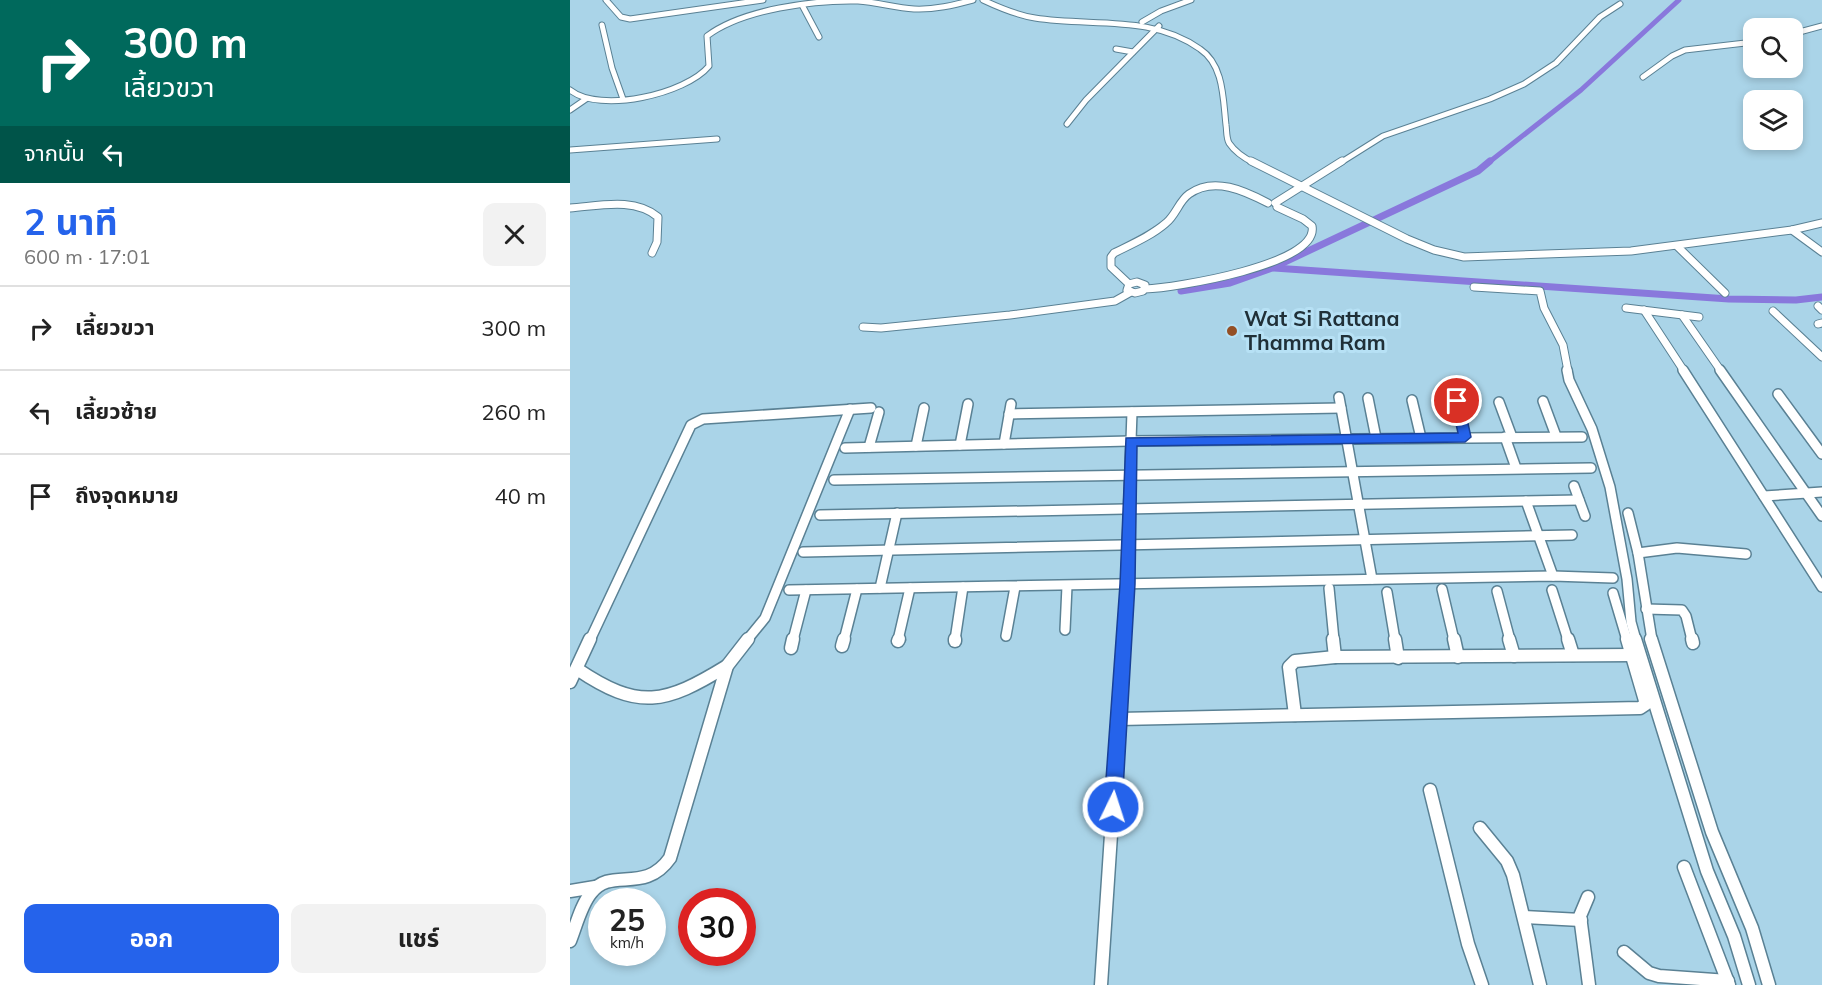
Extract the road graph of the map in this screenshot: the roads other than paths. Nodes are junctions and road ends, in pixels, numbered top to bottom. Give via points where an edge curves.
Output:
1 (606, 0) edge
2 (763, 0) edge
3 (974, 0) edge
4 (983, 0) edge
5 (1191, 0) edge
6 (1620, 4) dead end
7 (802, 5) junction
8 (1142, 22) junction
9 (602, 25) dead end
10 (1159, 26) junction
11 (1822, 27) edge
12 (1803, 31) edge
13 (819, 37) dead end
14 (1743, 43) edge
15 (1116, 49) dead end
16 (1133, 52) junction
17 (1643, 77) dead end
18 (570, 90) edge
19 (586, 99) junction
20 (623, 99) junction
21 (570, 110) edge
22 (1066, 124) dead end
23 (717, 140) dead end
24 (570, 150) edge
25 (1299, 186) junction
26 (1307, 190) junction
27 (1289, 197) junction
28 (1274, 204) junction
29 (570, 208) edge
30 (1822, 223) edge
31 (1792, 230) junction
32 (1677, 246) junction
33 (1822, 252) edge
34 (652, 253) dead end
35 (1474, 287) dead end
36 (1130, 288) junction
37 (1725, 293) dead end
38 (1626, 308) dead end
39 (1644, 310) junction
40 (1773, 311) dead end
41 (1682, 315) junction
42 (1699, 317) dead end
43 (863, 327) dead end
44 (1822, 357) edge
45 (1778, 394) dead end
46 (1339, 397) dead end
47 (1368, 398) dead end
48 (1412, 399) dead end
49 (1457, 401) dead end
50 (1543, 401) dead end
51 (1499, 402) dead end
52 (968, 404) dead end
53 (1011, 404) dead end
54 (924, 408) dead end
55 (1341, 408) junction
56 (850, 409) junction
57 (1132, 412) junction
58 (1009, 414) junction
59 (1556, 436) junction
60 (1465, 437) junction
61 (1508, 437) junction
62 (1582, 437) dead end
63 (1376, 438) junction
64 (1421, 438) junction
65 (1347, 439) junction
66 (1130, 441) junction
67 (1004, 444) junction
68 (960, 445) junction
69 (916, 446) junction
70 (869, 447) junction
71 (845, 448) dead end
72 (1822, 454) edge
73 (1516, 468) junction
74 (1591, 468) dead end
75 (1352, 470) junction
76 (1128, 474) junction
77 (834, 480) dead end
78 (1574, 486) dead end
79 (1822, 492) edge
80 (1806, 493) junction
81 (1764, 496) junction
82 (1580, 500) junction
83 (1526, 501) junction
84 (1359, 505) junction
85 (1128, 508) junction
86 (897, 513) junction
87 (1628, 513) dead end
88 (820, 516) dead end
89 (1585, 516) dead end
90 (1822, 516) edge
91 (1572, 535) dead end
92 (1537, 536) junction
93 (1365, 541) junction
94 (1128, 546) junction
95 (889, 550) junction
96 (803, 552) dead end
97 (1638, 553) junction
98 (1746, 554) dead end
99 (1553, 576) junction
100 (1613, 578) dead end
101 (1372, 579) junction
102 (1127, 584) junction
103 (1015, 586) junction
104 (1067, 586) junction
105 (963, 587) junction
106 (1822, 587) edge
107 (880, 588) junction
108 (910, 588) junction
109 (1329, 588) dead end
110 (857, 589) junction
111 (1442, 589) dead end
112 (789, 590) dead end
113 (806, 590) junction
114 (1497, 591) dead end
115 (1552, 591) dead end
116 (1387, 592) dead end
117 (1613, 593) dead end
118 (1646, 609) junction
119 (1065, 630) dead end
120 (1006, 636) dead end
121 (898, 641) dead end
122 (955, 641) dead end
123 (1693, 643) dead end
124 (842, 646) dead end
125 (791, 648) dead end
126 (1573, 655) junction
127 (1632, 655) junction
128 (1514, 656) junction
129 (1335, 657) junction
130 (1458, 657) junction
131 (1398, 658) junction
132 (727, 666) junction
133 (577, 669) junction
134 (570, 682) edge
135 (1295, 715) junction
136 (1119, 719) junction
137 (1430, 790) dead end
138 (1480, 828) dead end
139 (1684, 867) dead end
140 (596, 888) edge
141 (588, 889) edge
142 (570, 891) edge
143 (1588, 897) dead end
144 (588, 900) edge
145 (1524, 917) junction
146 (1581, 920) junction
147 (570, 941) edge
148 (1624, 952) dead end
149 (1660, 981) edge
150 (1728, 983) edge
151 (1101, 985) edge
152 (1482, 985) edge
153 (1540, 985) edge
154 (1589, 985) edge
155 (1749, 985) edge
156 (1769, 985) edge

1 - 2 street via 621,17 630,19
3 - 7 street via 917,9 858,1
4 - 8 street via 999,9 1026,15
5 - 8 street
6 - 25 street via 1600,18 1556,63 1524,84 1383,135
7 - 13 street
7 - 20 street via 720,25 707,36 709,66 701,76 668,91
8 - 10 street
9 - 20 street
10 - 16 street
10 - 25 street via 1188,39 1218,69 1228,141 1235,150
11 - 12 street
14 - 17 street via 1685,50
15 - 16 street
16 - 22 street
18 - 19 street
19 - 20 street
19 - 21 street
23 - 24 street
25 - 26 street
25 - 27 street
26 - 27 street
26 - 32 street via 1434,250 1464,257 1596,254
27 - 28 street
28 - 36 street via 1226,186 1191,193 1161,228 1111,256 1111,267
28 - 36 street via 1308,222 1313,231 1309,241 1239,273 1172,289 1145,289 1140,283
29 - 34 street via 635,205 650,209 658,217 657,242
30 - 31 street
31 - 32 street
31 - 33 street
32 - 37 street
35 - 155 street via 1540,291 1546,314 1563,345 1569,380 1592,429 1610,487 1631,622 1647,681 1707,871
36 - 43 street via 1115,301 1021,314
38 - 39 street
39 - 41 street
39 - 81 street
40 - 44 street
41 - 42 street
41 - 80 street
45 - 72 street
46 - 55 street
47 - 63 street
48 - 64 street
49 - 60 street
50 - 59 street
51 - 61 street
52 - 68 street
53 - 58 street
54 - 69 street
55 - 57 street
55 - 65 street
56 - 70 street via 875,410
56 - 132 street via 765,618
56 - 133 street via 703,419 691,425
57 - 58 street
57 - 66 street
58 - 67 street
59 - 61 street
59 - 62 street
60 - 61 street
60 - 64 street
61 - 73 street
63 - 64 street
63 - 65 street
65 - 66 street
65 - 75 street
66 - 67 street
66 - 76 street
67 - 68 street
68 - 69 street
69 - 70 street
70 - 71 street
73 - 74 street
73 - 75 street
75 - 76 street
75 - 84 street
76 - 77 street
76 - 85 street
78 - 82 street
79 - 80 street
80 - 81 street
80 - 90 street
81 - 106 street
82 - 83 street
82 - 89 street
83 - 84 street
83 - 92 street
84 - 85 street
84 - 93 street
85 - 86 street
85 - 94 street
86 - 88 street
86 - 95 street
87 - 97 street
91 - 92 street
92 - 93 street
92 - 99 street
93 - 94 street
93 - 101 street
94 - 95 street
94 - 102 street
95 - 96 street
95 - 107 street
97 - 98 street via 1677,549
97 - 118 street
99 - 100 street
99 - 101 street
101 - 102 street
102 - 104 street
102 - 136 street
103 - 104 street
103 - 105 street
103 - 120 street
104 - 119 street
105 - 108 street
105 - 122 street
107 - 108 street
107 - 110 street
108 - 121 street
109 - 129 street
110 - 113 street
110 - 124 street
111 - 130 street
112 - 113 street
113 - 125 street
114 - 128 street
115 - 126 street
116 - 131 street
117 - 127 street
118 - 123 street via 1682,610
118 - 156 street via 1666,692 1712,832 1752,928
126 - 127 street
126 - 128 street
127 - 135 street via 1646,704 1640,708
128 - 130 street
129 - 131 street
129 - 135 street via 1291,664
130 - 131 street
132 - 133 street via 693,688 644,700 610,691
132 - 140 street via 665,869 656,877 608,882
133 - 134 street
135 - 136 street
136 - 151 street
137 - 152 street
138 - 145 street via 1507,861
139 - 150 street
141 - 142 street
143 - 146 street
144 - 147 street
145 - 146 street
145 - 153 street
146 - 154 street
148 - 149 street
149 - 150 street

